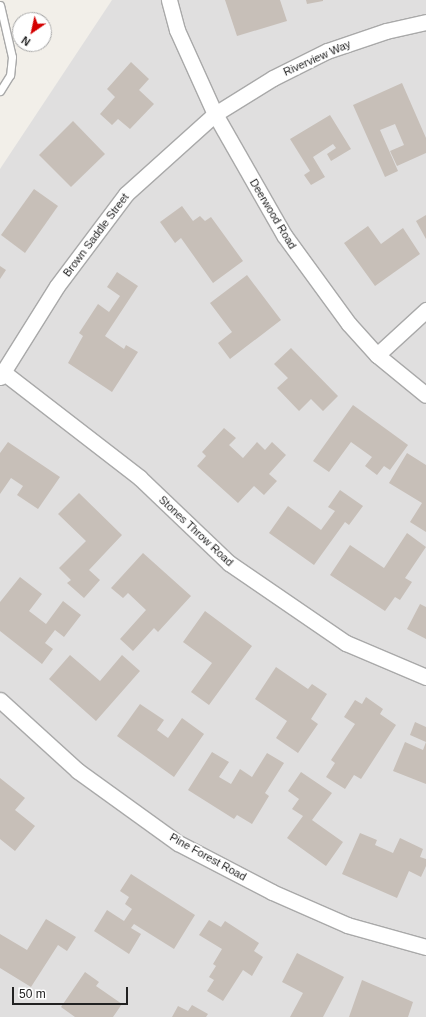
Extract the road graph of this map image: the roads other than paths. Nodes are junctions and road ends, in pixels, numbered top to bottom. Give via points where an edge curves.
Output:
1 (169, 0) edge
2 (0, 5) edge
3 (426, 22) edge
4 (0, 91) edge
5 (215, 114) junction
6 (426, 310) edge
7 (377, 355) junction
8 (2, 374) edge
9 (426, 395) edge
10 (426, 677) edge
11 (0, 700) edge
12 (426, 947) edge

1 - 5 street, Deerwood Road via 177,30
2 - 4 lane via 12,57 10,75
3 - 5 street, Riverview Way via 386,30 327,51 273,78
5 - 7 street, Deerwood Road via 284,235 327,298
5 - 8 street, Brown Saddle Street via 164,157 126,194 57,286
6 - 7 street
7 - 9 street, Deerwood Road
8 - 10 street, Stones Throw Road via 140,478 229,563 346,644
11 - 12 street, Pine Forest Road via 78,771 178,842 272,892 347,925

